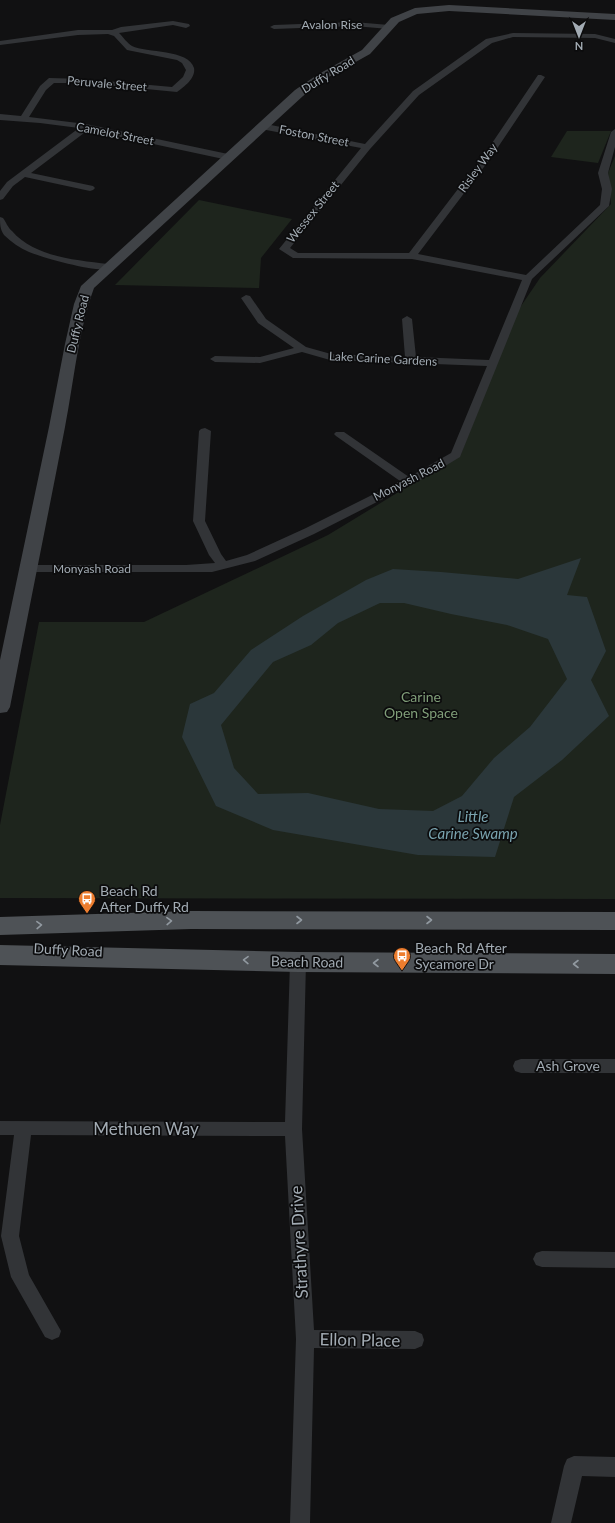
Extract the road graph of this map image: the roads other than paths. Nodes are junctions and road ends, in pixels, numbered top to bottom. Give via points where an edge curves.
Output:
1 (615, 17) edge
2 (186, 26) dead end
3 (274, 27) dead end
4 (389, 27) junction
5 (114, 32) junction
6 (615, 41) edge
7 (0, 43) edge
8 (541, 77) dead end
9 (0, 117) edge
10 (23, 119) junction
11 (261, 126) junction
12 (86, 127) junction
13 (615, 132) edge
14 (367, 147) junction
15 (228, 157) junction
16 (23, 174) junction
17 (90, 188) dead end
18 (0, 197) edge
19 (0, 220) edge
20 (412, 256) junction
21 (108, 267) junction
22 (528, 278) junction
23 (246, 298) dead end
24 (407, 319) dead end
25 (302, 349) junction
26 (215, 360) dead end
27 (411, 361) junction
28 (494, 363) junction
29 (205, 431) dead end
30 (340, 434) dead end
31 (407, 481) junction
32 (224, 565) junction
33 (27, 569) junction
34 (5, 648) edge
35 (0, 707) edge
36 (615, 920) edge
37 (0, 926) edge
38 (0, 947) edge
39 (0, 955) edge
40 (135, 958) junction
41 (298, 962) junction
42 (615, 964) edge
43 (521, 1066) dead end
44 (615, 1066) edge
45 (0, 1128) edge
46 (23, 1128) junction
47 (292, 1129) junction
48 (542, 1259) dead end
49 (615, 1260) edge
50 (52, 1331) dead end
51 (305, 1339) junction
52 (415, 1340) dead end
53 (615, 1467) edge
54 (300, 1523) edge
55 (561, 1523) edge

1 - 4 main road, Duffy Road via 473,9 439,10 408,17
2 - 5 street via 173,23
3 - 4 street, Avalon Rise via 342,24
4 - 11 main road, Duffy Road via 366,52 307,86
5 - 7 street via 77,33
5 - 10 street, Peruvale Street via 130,48 185,61 190,67 190,74 184,83 174,90 52,80 43,88
6 - 14 street, Wessex Street via 595,36 514,35 489,41 416,93
8 - 20 street, Risley Way via 487,157
9 - 10 street, Camelot Street
10 - 12 street, Camelot Street
11 - 14 street, Foston Street
11 - 15 main road, Duffy Road
12 - 15 street, Camelot Street
12 - 16 street
13 - 22 street, Monyash Road via 603,173 607,188 604,206
14 - 20 street, Wessex Street via 284,249 296,256
15 - 21 main road, Duffy Road
16 - 17 street
16 - 18 street via 10,184
19 - 21 street via 6,232 39,253 63,260
20 - 22 street, Wessex Street
21 - 33 main road, Duffy Road via 88,286 81,304
22 - 28 street, Monyash Road
23 - 25 street, Lake Carine Gardens via 262,321
24 - 27 street
25 - 26 street via 260,360
25 - 27 street, Lake Carine Gardens via 330,357
27 - 28 street, Lake Carine Gardens
28 - 31 street, Monyash Road via 456,455
29 - 32 street via 199,520 216,555
30 - 31 street
31 - 32 street, Monyash Road via 251,558
32 - 33 street, Monyash Road via 186,569
33 - 34 main road, Duffy Road
34 - 35 main road, Duffy Road
37 -> 36 main road via 191,920
38 - 40 main road, Duffy Road via 90,949
39 - 40 main road, Beach Road
41 -> 40 main road, Beach Road
42 -> 41 main road, Beach Road
41 - 47 street, Strathyre Drive
43 - 44 street, Ash Grove
45 - 46 street, Methuen Way
46 - 47 street, Methuen Way
46 - 50 street via 10,1236 20,1278
47 - 51 street, Strathyre Drive
48 - 49 street
51 - 52 street, Ellon Place
51 - 54 street, Strathyre Drive
53 - 55 street via 574,1466

